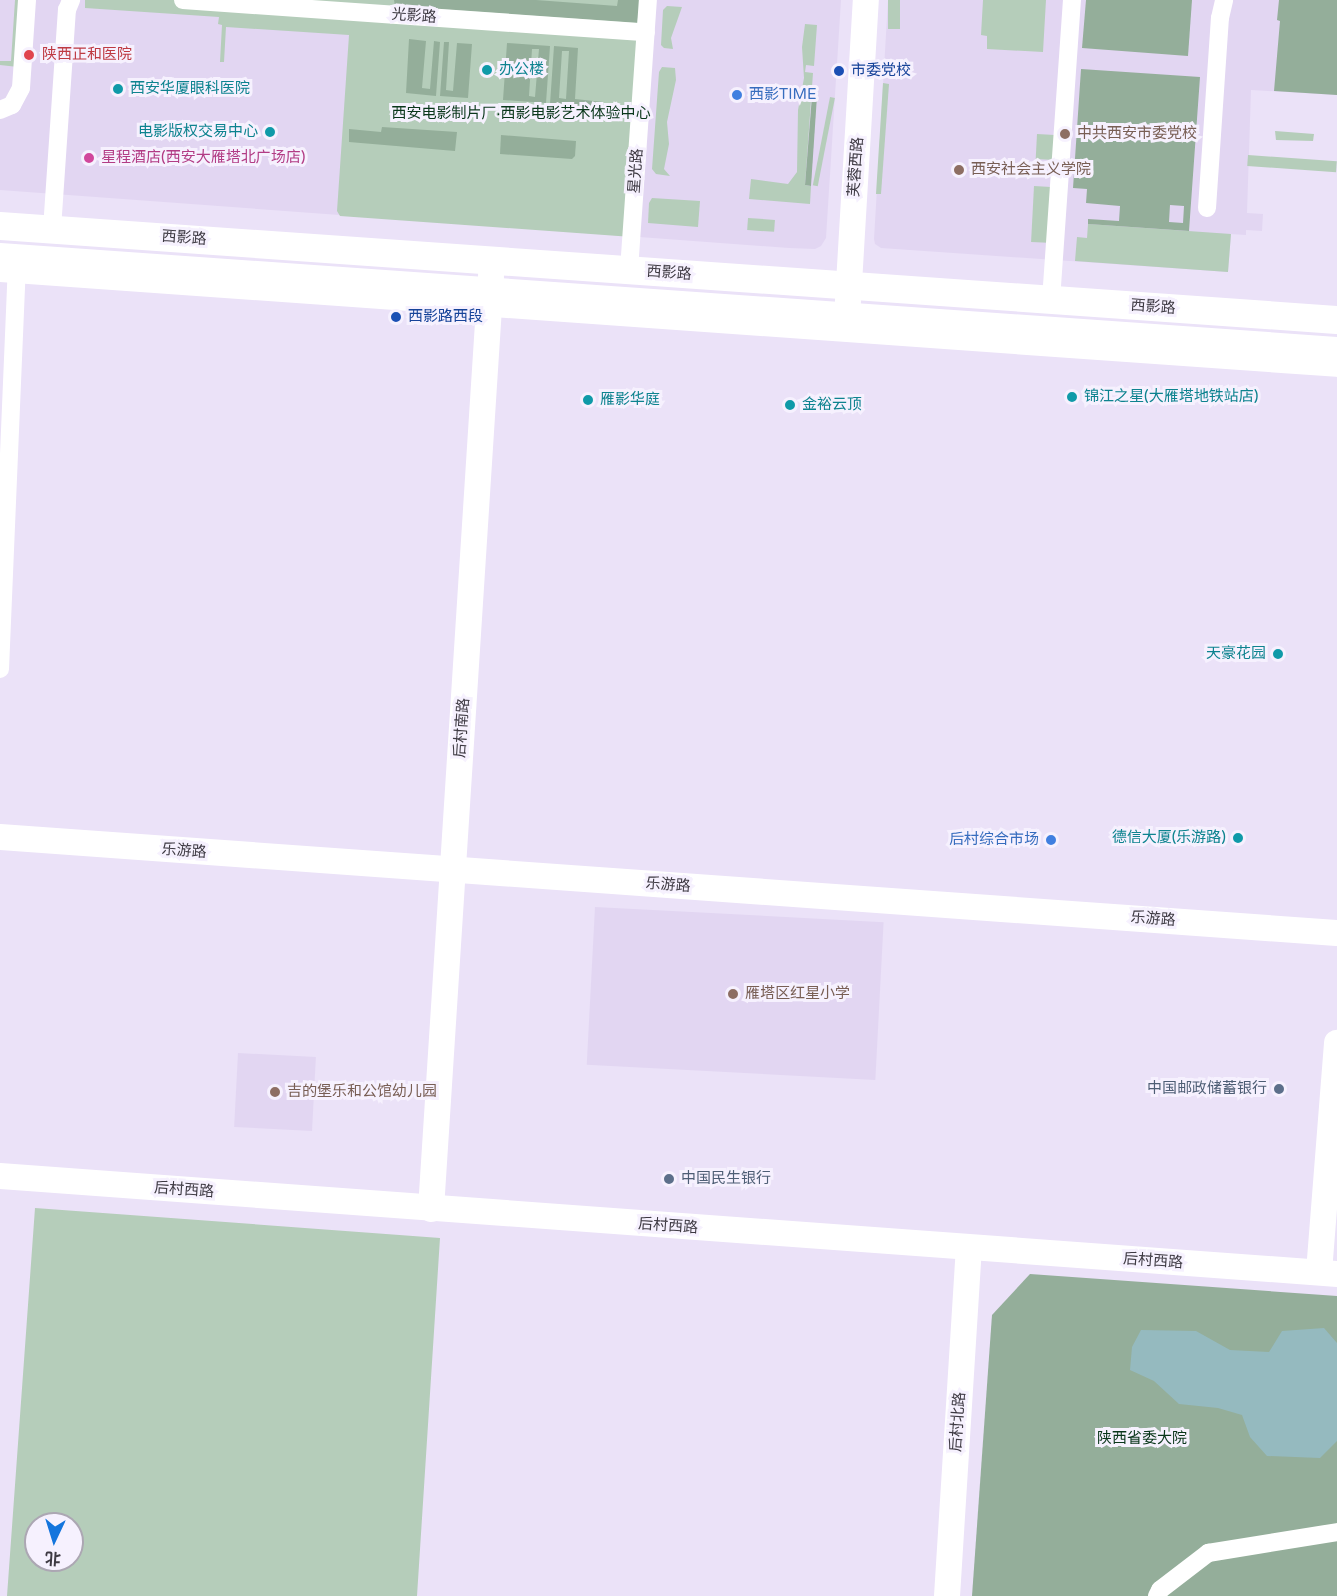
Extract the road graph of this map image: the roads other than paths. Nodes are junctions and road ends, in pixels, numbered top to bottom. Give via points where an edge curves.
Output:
1 (27, 0) edge
2 (71, 0) edge
3 (183, 0) edge
4 (648, 0) edge
5 (849, 0) edge
6 (866, 0) edge
7 (1072, 0) edge
8 (1224, 0) edge
9 (210, 1) edge
10 (646, 32) junction
11 (0, 111) edge
12 (1207, 208) dead end
13 (0, 212) edge
14 (52, 223) junction
15 (0, 226) edge
16 (493, 253) junction
17 (630, 263) junction
18 (8, 266) edge
19 (841, 279) junction
20 (1052, 294) junction
21 (490, 300) junction
22 (1337, 307) edge
23 (1337, 320) edge
24 (838, 325) junction
25 (1337, 351) edge
26 (1337, 368) edge
27 (0, 669) edge
28 (0, 837) edge
29 (452, 871) junction
30 (1337, 933) edge
31 (1337, 1043) edge
32 (0, 1176) edge
33 (431, 1209) junction
34 (969, 1248) junction
35 (1328, 1273) edge
36 (1337, 1532) edge
37 (947, 1596) edge
38 (1157, 1596) edge

1 - 11 street via 21,88 12,105
2 - 14 street via 67,10
3 - 9 street, 光影路
4 - 10 street, 星光路
5 - 19 street, 芙蓉西路
6 - 19 street, 芙蓉西路
7 - 20 street
8 - 12 street
9 - 10 street, 光影路
10 - 17 street, 星光路
13 - 14 street
14 - 15 main road, 西影路
14 - 16 main road, 西影路
16 - 17 main road, 西影路
16 - 21 street, 后村南路
17 - 19 main road, 西影路
18 - 21 main road, 西影路
18 - 27 street
19 - 20 main road, 西影路
19 - 24 street, 芙蓉西路
20 - 22 street
20 - 23 main road, 西影路
21 - 24 main road, 西影路
21 - 29 street, 后村南路
24 - 25 main road, 西影路
24 - 26 street
28 - 29 street, 乐游路
29 - 30 street, 乐游路
29 - 33 street, 后村南路
31 - 35 street
32 - 33 street, 后村西路
33 - 34 street, 后村西路
34 - 35 street, 后村西路
34 - 37 street, 后村北路
36 - 38 street via 1208,1553

